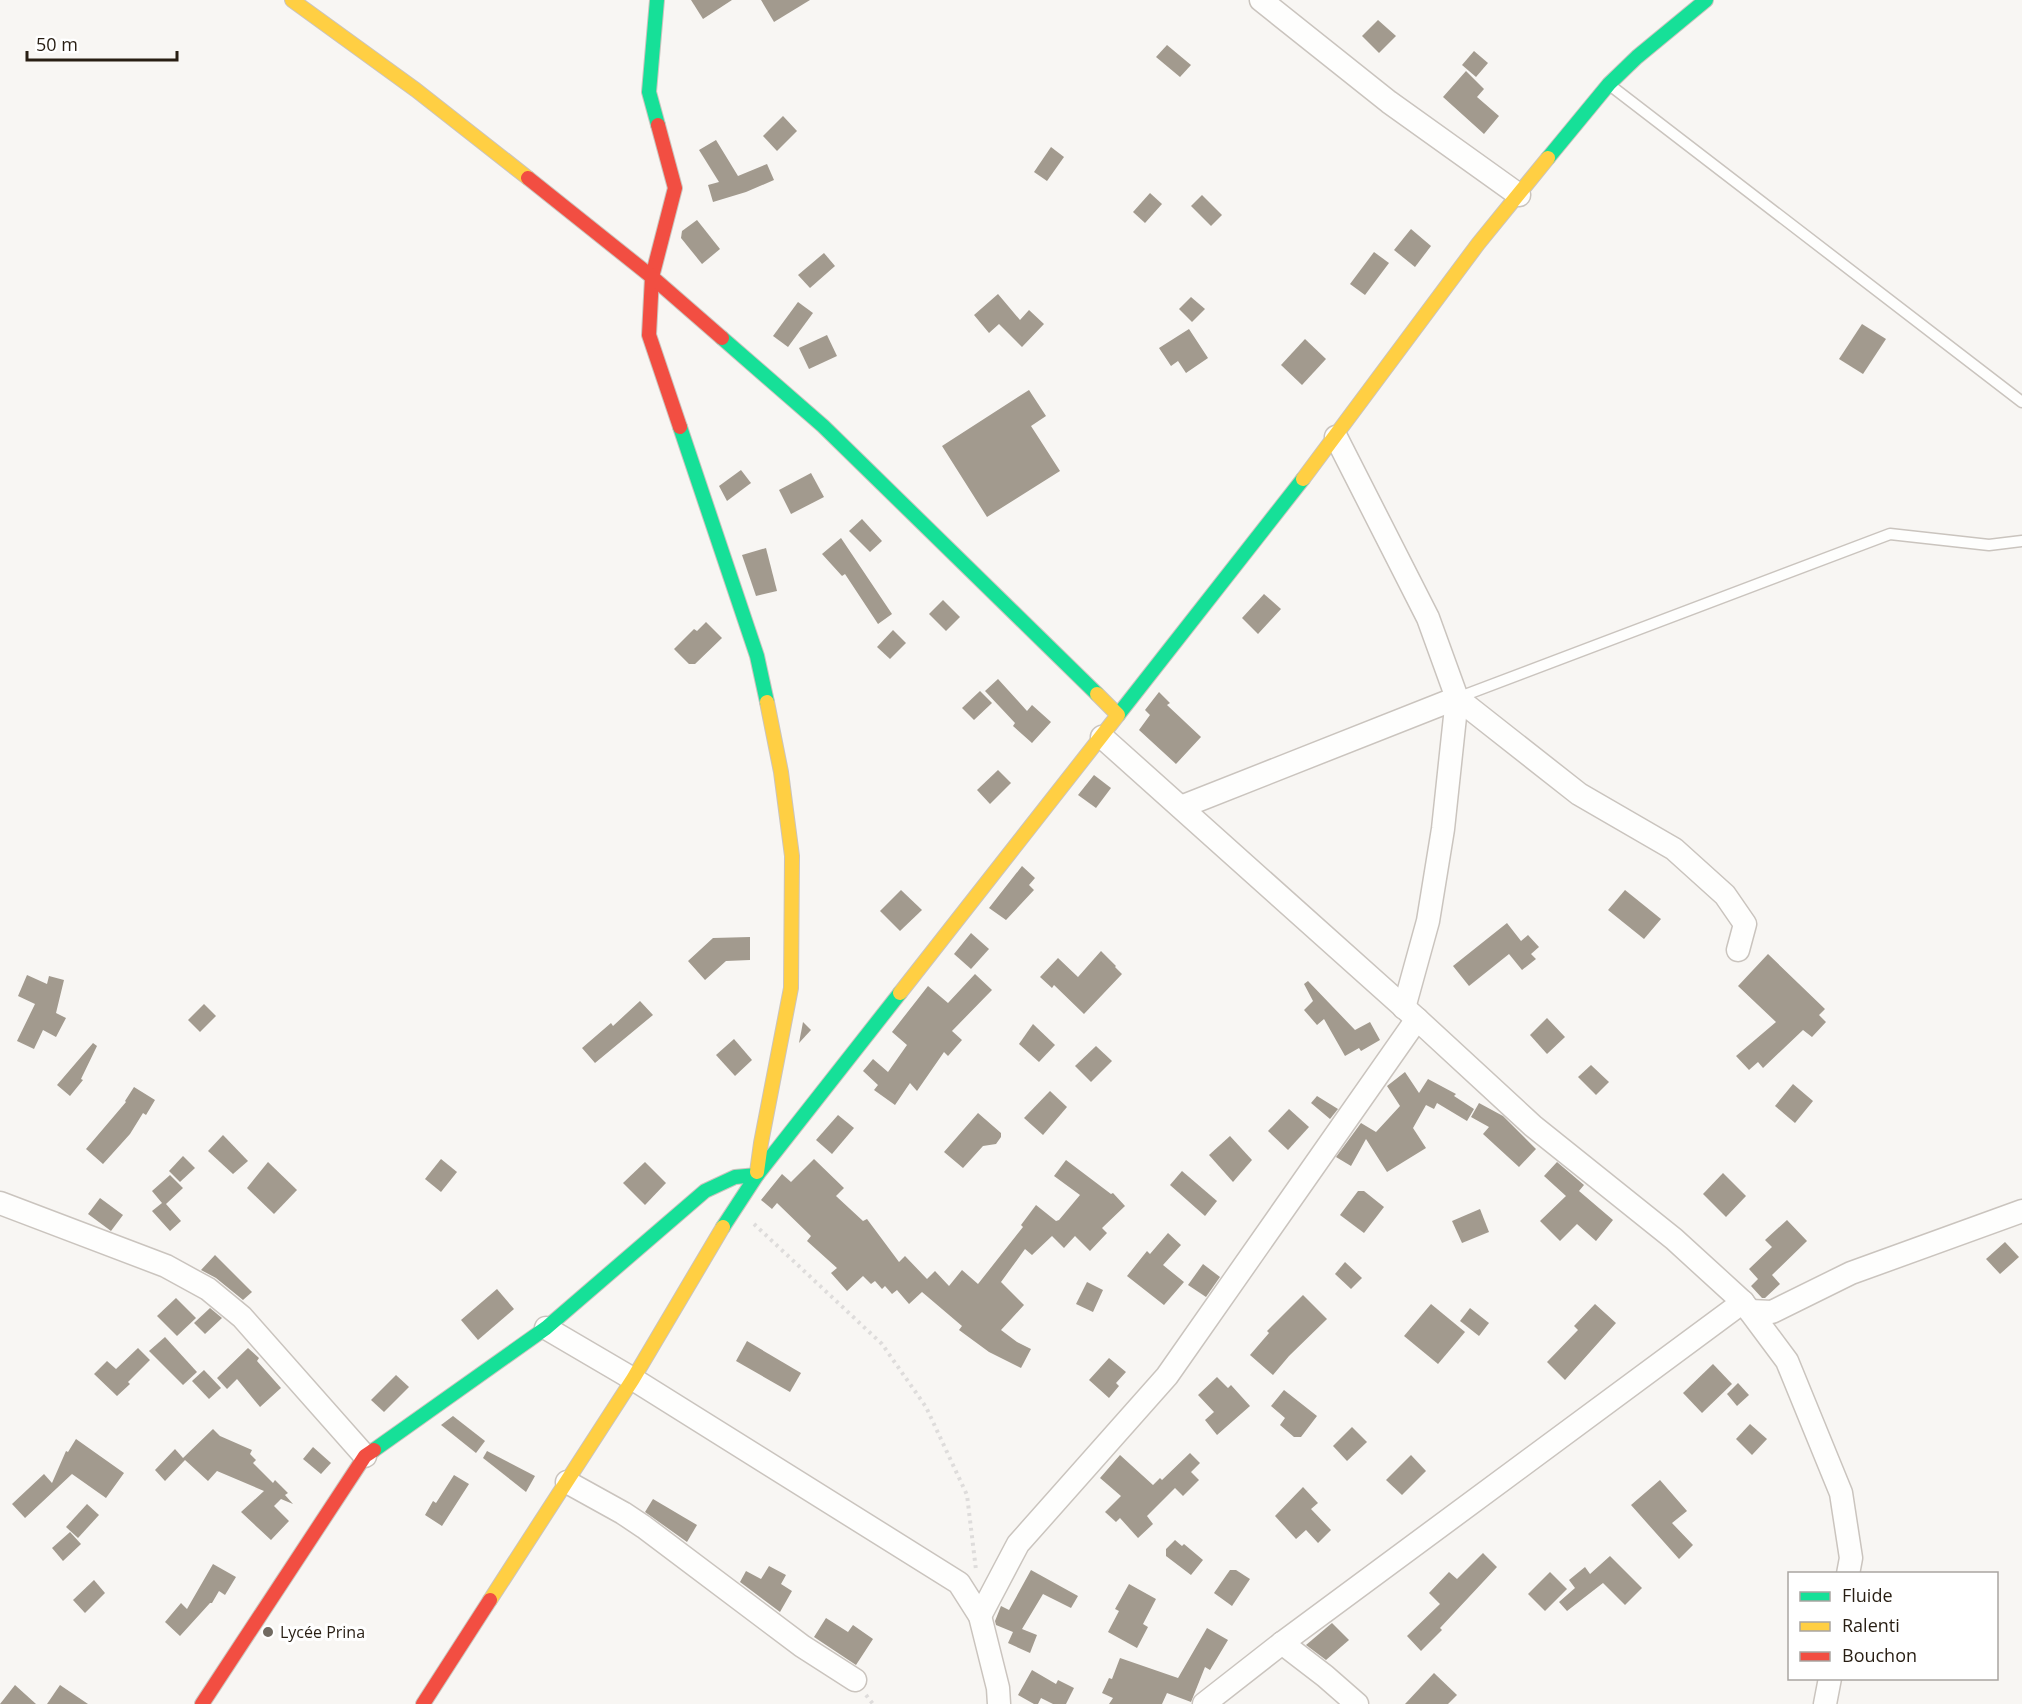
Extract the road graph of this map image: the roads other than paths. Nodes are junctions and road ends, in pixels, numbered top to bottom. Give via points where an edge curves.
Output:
1 (292, 0) edge
2 (657, 0) edge
3 (1261, 0) edge
4 (1706, 0) edge
5 (1609, 84) junction
6 (1518, 195) junction
7 (652, 277) junction
8 (2022, 402) edge
9 (1336, 437) junction
10 (2022, 541) edge
11 (1457, 699) junction
12 (1118, 716) junction
13 (1102, 737) junction
14 (1181, 807) junction
15 (1738, 950) dead end
16 (1411, 1013) junction
17 (757, 1175) junction
18 (0, 1203) edge
19 (2022, 1211) edge
20 (1746, 1307) junction
21 (546, 1328) junction
22 (633, 1379) junction
23 (366, 1456) junction
24 (567, 1482) junction
25 (1848, 1572) edge
26 (980, 1616) junction
27 (1282, 1643) junction
28 (855, 1680) dead end
29 (1830, 1680) edge
30 (202, 1704) edge
31 (423, 1704) edge
32 (999, 1704) edge
33 (1204, 1704) edge
34 (1356, 1704) edge
35 (1825, 1704) edge

1 - 7 street via 416,90
2 - 7 street via 649,92 675,188
3 - 6 street via 1389,102
4 - 5 street
5 - 6 street
5 - 8 lane
6 - 9 street
7 - 12 street via 824,426
7 - 17 street via 649,335 757,656 781,772 792,856 791,988
9 - 11 street via 1428,618
9 - 12 street
10 - 11 lane via 1989,545 1890,534
11 - 14 street
11 - 15 street via 1580,794 1674,849 1725,895 1745,924
11 - 16 street via 1443,830
12 - 13 street
13 - 14 street
13 - 17 street
14 - 16 street
16 - 20 street via 1533,1126 1674,1239
16 - 26 street via 1167,1376 1018,1544
17 - 21 street via 735,1177 705,1191
17 - 22 street
18 - 23 street via 166,1266 207,1288 242,1317
19 - 20 street via 1851,1273 1772,1312
20 - 25 street via 1787,1361 1841,1493 1851,1557
20 - 27 street
21 - 22 street
21 - 23 street
22 - 24 street
22 - 26 street via 959,1583
23 - 30 street
24 - 28 street via 644,1527 802,1646
24 - 31 street
26 - 32 street
27 - 33 street
27 - 34 street
29 - 35 street

